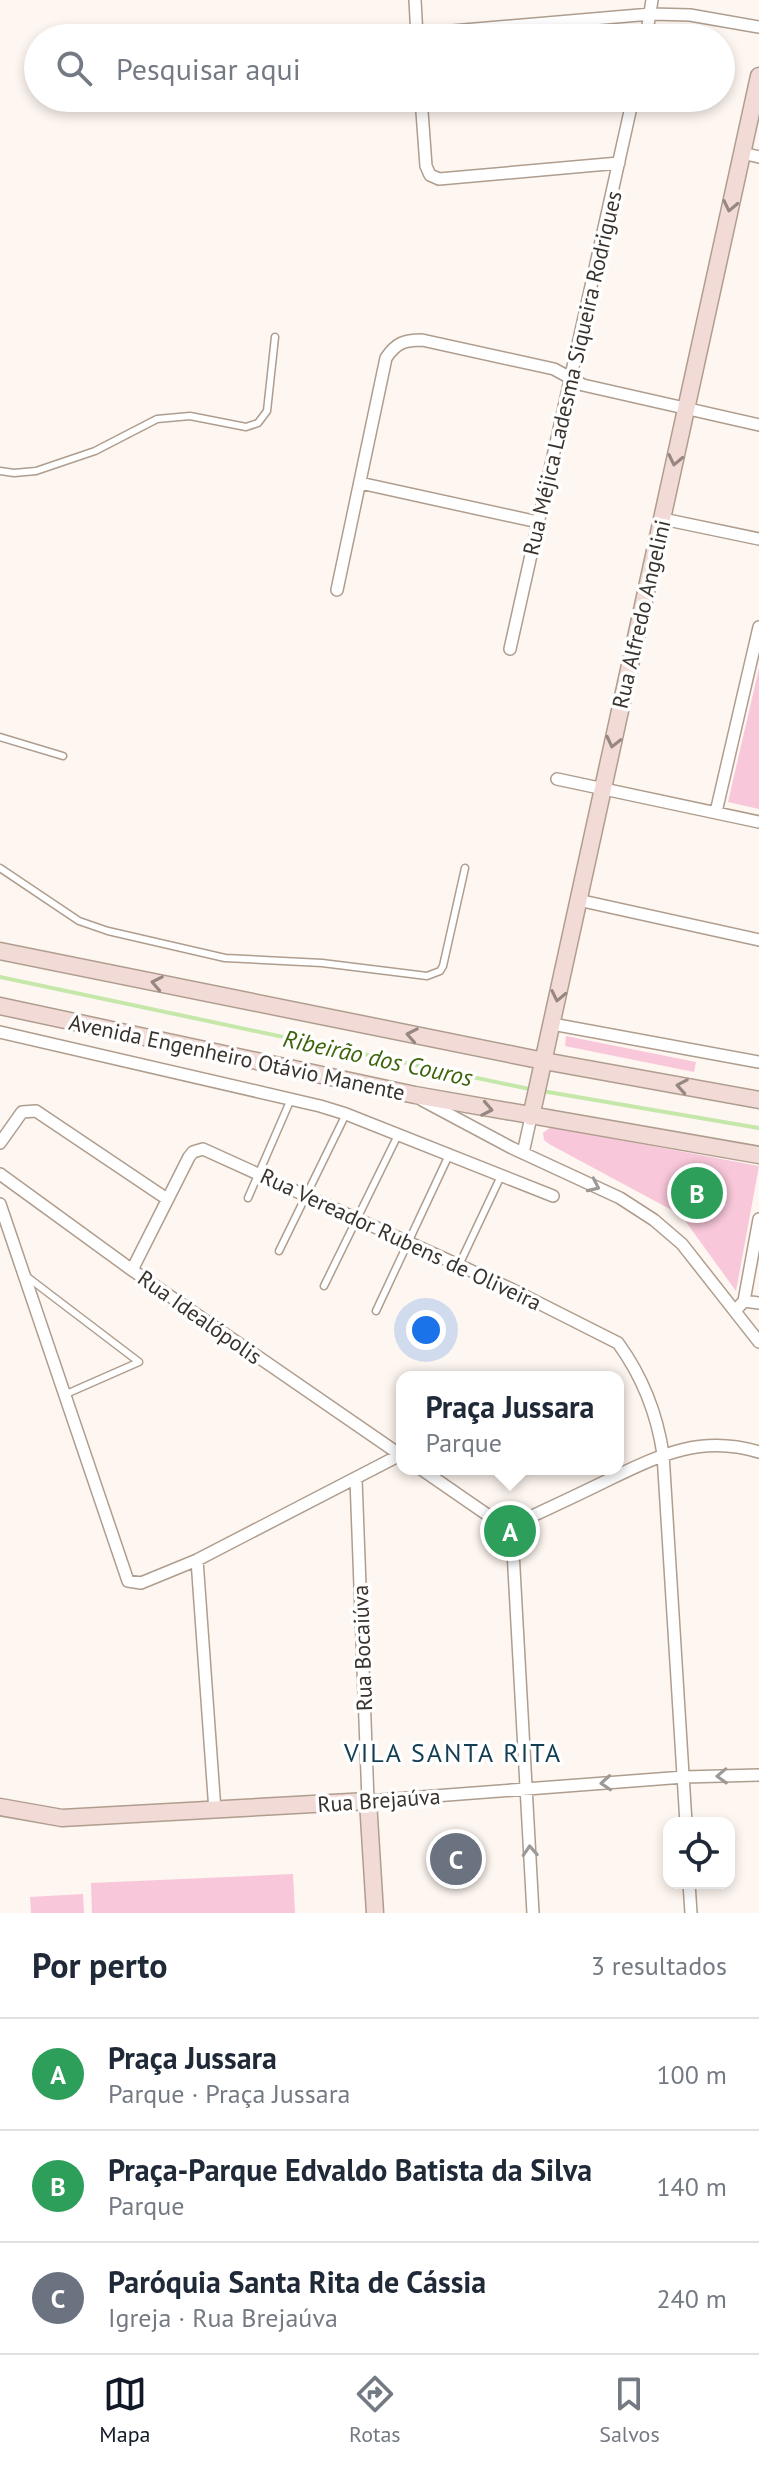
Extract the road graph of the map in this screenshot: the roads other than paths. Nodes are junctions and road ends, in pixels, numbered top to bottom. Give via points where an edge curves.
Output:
1 (415, 0) edge
2 (652, 0) edge
3 (651, 14) junction
4 (416, 24) edge
5 (545, 24) edge
6 (649, 24) edge
7 (759, 27) edge
8 (759, 76) edge
9 (422, 112) edge
10 (630, 112) edge
11 (742, 153) junction
12 (759, 157) edge
13 (619, 163) junction
14 (275, 337) dead end
15 (570, 377) junction
16 (685, 409) junction
17 (759, 425) edge
18 (0, 471) edge
19 (360, 483) junction
20 (663, 519) junction
21 (538, 522) junction
22 (759, 539) edge
23 (337, 590) dead end
24 (759, 627) edge
25 (510, 649) dead end
26 (756, 656) edge
27 (0, 737) edge
28 (63, 756) dead end
29 (557, 779) dead end
30 (603, 788) junction
31 (716, 812) junction
32 (759, 822) edge
33 (0, 868) edge
34 (465, 868) dead end
35 (578, 900) junction
36 (759, 940) edge
37 (0, 951) edge
38 (0, 1006) edge
39 (552, 1024) junction
40 (0, 1032) edge
41 (759, 1062) edge
42 (542, 1068) junction
43 (415, 1095) junction
44 (291, 1099) junction
45 (759, 1100) edge
46 (532, 1112) junction
47 (346, 1114) junction
48 (398, 1135) junction
49 (0, 1143) edge
50 (523, 1153) junction
51 (449, 1155) junction
52 (759, 1155) edge
53 (0, 1174) edge
54 (259, 1174) junction
55 (501, 1176) junction
56 (306, 1195) junction
57 (553, 1196) dead end
58 (248, 1198) dead end
59 (167, 1199) junction
60 (0, 1204) edge
61 (357, 1219) junction
62 (759, 1219) edge
63 (407, 1243) junction
64 (279, 1251) dead end
65 (459, 1265) junction
66 (132, 1270) junction
67 (23, 1273) junction
68 (324, 1286) dead end
69 (744, 1301) junction
70 (759, 1303) edge
71 (376, 1311) dead end
72 (735, 1311) junction
73 (759, 1342) edge
74 (64, 1395) junction
75 (759, 1452) edge
76 (396, 1453) edge
77 (663, 1454) junction
78 (396, 1459) edge
79 (624, 1472) edge
80 (430, 1475) edge
81 (619, 1475) edge
82 (356, 1479) junction
83 (492, 1518) junction
84 (528, 1518) junction
85 (513, 1551) junction
86 (197, 1560) junction
87 (759, 1775) edge
88 (684, 1777) junction
89 (527, 1789) junction
90 (368, 1801) junction
91 (0, 1807) edge
92 (215, 1811) junction
93 (686, 1817) edge
94 (689, 1889) edge
95 (375, 1913) edge
96 (533, 1913) edge
97 (691, 1913) edge

1 - 4 street
2 - 3 street
3 - 5 street
3 - 6 street
3 - 7 street
8 - 11 main road, Rua Alfredo Angelini
9 - 13 street via 426,166 439,179
10 - 13 street, Rua Méjica Ladesma Siqueira Rodrigues
11 - 12 street
11 -> 16 main road, Rua Alfredo Angelini
13 - 15 street, Rua Méjica Ladesma Siqueira Rodrigues
14 - 18 lane via 267,411 258,423 246,427 190,416 157,419 36,471
15 - 16 street via 583,385
15 - 19 street via 422,340 394,345 386,358
15 - 21 street, Rua Méjica Ladesma Siqueira Rodrigues
16 - 17 street
16 -> 20 main road, Rua Alfredo Angelini
19 - 21 street
19 - 23 street
20 - 22 street
20 -> 30 main road, Rua Alfredo Angelini
21 - 25 street, Rua Méjica Ladesma Siqueira Rodrigues
24 - 26 street
26 - 31 street
27 - 28 lane
29 - 30 street
30 - 31 street
30 - 35 main road, Rua Alfredo Angelini
31 - 32 street
33 - 34 lane via 79,921 108,931 225,958 427,976 443,966
35 - 36 street
35 -> 39 main road, Rua Alfredo Angelini
42 -> 37 main road
38 - 43 main road, Avenida Engenheiro Otávio Manente
39 - 41 street
39 - 42 main road, Rua Alfredo Angelini
40 - 44 street, Avenida Engenheiro Otávio Manente
45 -> 42 main road
42 - 46 main road, Rua Alfredo Angelini
43 -> 46 main road, Avenida Engenheiro Otávio Manente
43 - 50 street
44 - 47 street, Avenida Engenheiro Otávio Manente
44 - 54 lane
46 - 50 street, Rua Alfredo Angelini
46 - 52 main road, Avenida Engenheiro Otávio Manente
47 - 48 street, Avenida Engenheiro Otávio Manente
47 - 56 lane
48 - 51 street, Avenida Engenheiro Otávio Manente
48 - 61 lane
49 - 59 street via 22,1112 36,1111
50 -> 72 street via 620,1198 654,1220 682,1244
51 - 55 street, Avenida Engenheiro Otávio Manente
51 - 63 lane
53 - 66 street, Rua Idealópolis
54 - 56 street, Rua Vereador Rubens de Oliveira
54 - 58 lane
54 - 59 street, Rua Vereador Rubens de Oliveira via 198,1149
55 - 57 street, Avenida Engenheiro Otávio Manente
55 - 65 lane
56 - 61 street, Rua Vereador Rubens de Oliveira
56 - 64 lane
59 - 66 street, Rua Vereador Rubens de Oliveira
60 - 67 street
61 - 63 street, Rua Vereador Rubens de Oliveira
61 - 68 lane
62 - 69 street
63 - 65 street, Rua Vereador Rubens de Oliveira
63 - 71 lane
65 - 77 street, Rua Vereador Rubens de Oliveira via 618,1343 649,1399
66 - 76 street, Rua Idealópolis
67 - 74 street
67 - 74 lane via 139,1362
69 - 70 street
69 - 72 street
72 - 73 street
74 - 86 street via 128,1581 141,1583
75 - 77 street via 708,1445
77 - 79 street
77 - 88 street, Rua Vereador Rubens de Oliveira
78 - 82 street
80 - 83 street
81 - 84 street
82 - 86 street
82 - 90 street, Rua Bocaiúva
83 - 84 street via 510,1508
83 - 85 street via 490,1538 500,1549
84 - 85 street via 530,1539
85 - 89 street
86 - 92 street
87 -> 88 street, Rua Brejaúva
88 -> 89 street, Rua Brejaúva
88 - 93 street, Rua Vereador Rubens de Oliveira
89 - 90 street, Rua Brejaúva
96 -> 89 street
90 - 92 main road, Rua Brejaúva
90 - 95 main road, Rua Bocaiúva
91 - 92 main road, Rua Brejaúva via 62,1818
94 - 97 street

